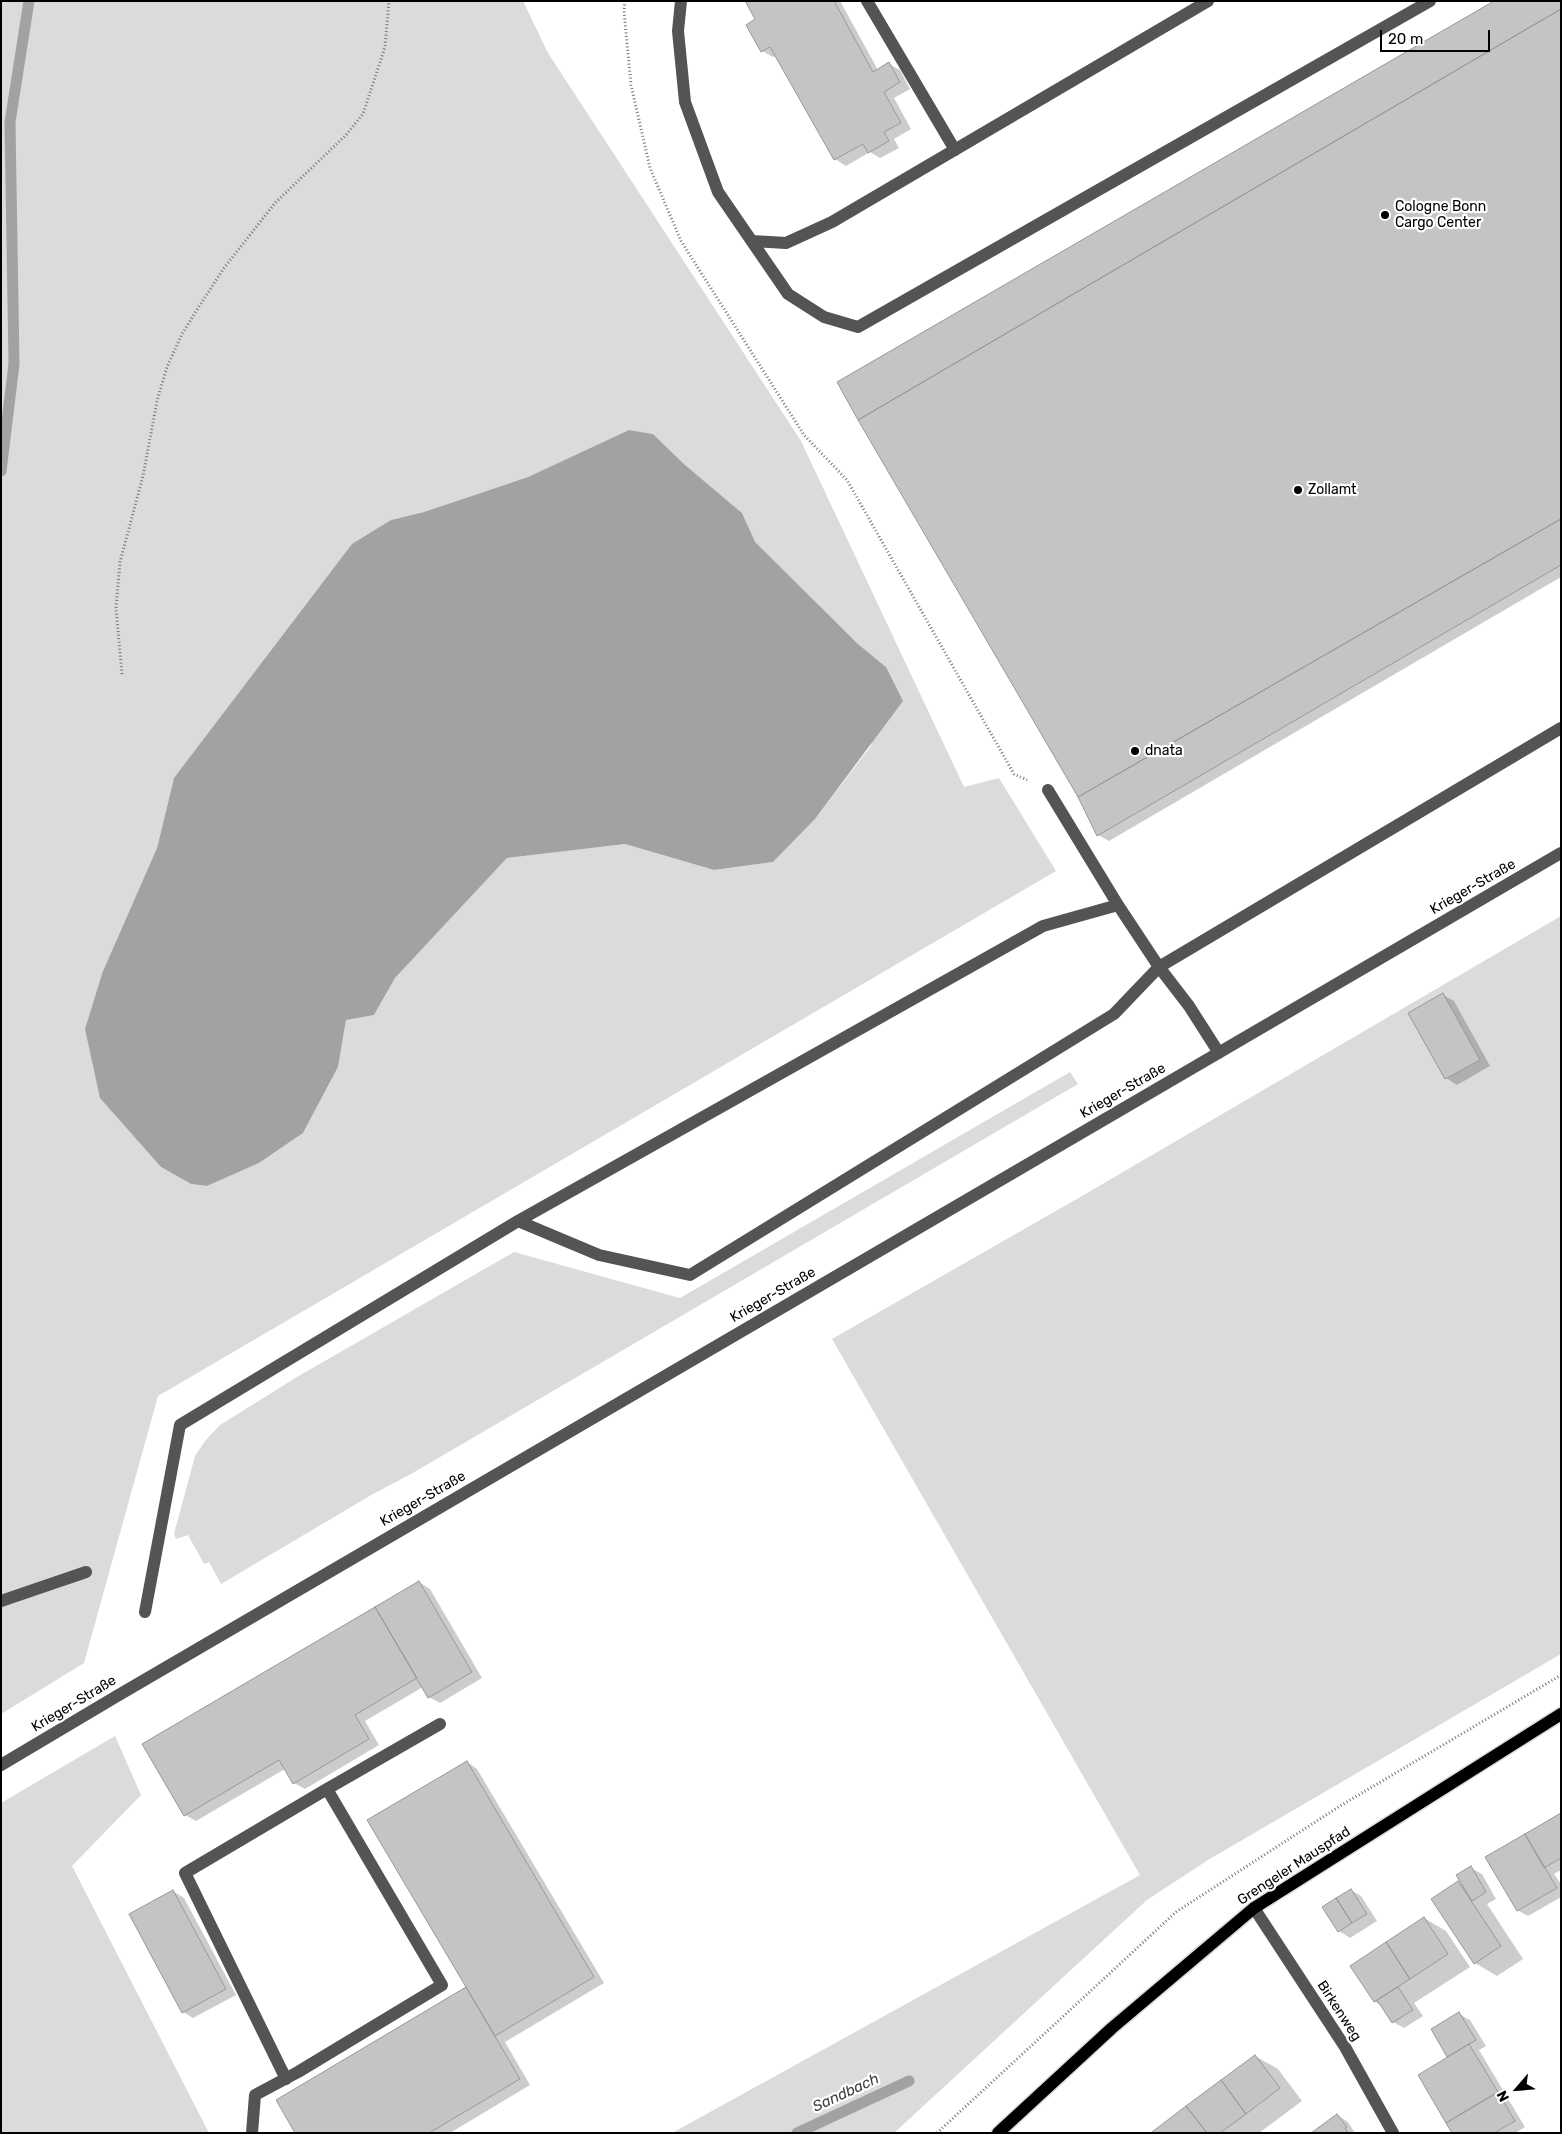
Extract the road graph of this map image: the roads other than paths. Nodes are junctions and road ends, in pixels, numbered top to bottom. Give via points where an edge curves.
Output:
1 (867, 1) edge
2 (1208, 1) edge
3 (1430, 1) edge
4 (683, 2) edge
5 (955, 150) junction
6 (752, 241) junction
7 (1561, 728) edge
8 (1048, 790) road end
9 (1561, 853) edge
10 (1118, 906) junction
11 (1160, 967) junction
12 (1219, 1053) junction
13 (518, 1221) junction
14 (86, 1572) dead end
15 (1, 1601) edge
16 (145, 1612) dead end
17 (1561, 1714) edge
18 (440, 1724) dead end
19 (1, 1765) edge
20 (327, 1789) junction
21 (1254, 1908) junction
22 (286, 2079) junction
23 (252, 2133) edge
24 (998, 2133) edge
25 (1394, 2133) edge

1 - 5 street
2 - 5 street
3 - 6 street via 858,327 824,317 788,294
4 - 6 street via 678,31 685,102 718,192
5 - 6 street via 832,222 786,243
7 - 11 street
8 - 10 street
9 - 12 street, Krieger-Straße
10 - 11 street
10 - 13 street via 1043,926
11 - 12 street
11 - 13 street via 1114,1014 690,1275 600,1255
12 - 19 street, Krieger-Straße
13 - 16 street via 180,1425
14 - 15 street
17 - 21 main road, Grengeler Mauspfad
18 - 20 street
20 - 22 street via 185,1873
20 - 22 street via 442,1985
21 - 24 main road, Grengeler Mauspfad via 1112,2028
21 - 25 street, Birkenweg via 1345,2047
22 - 23 street via 255,2095

